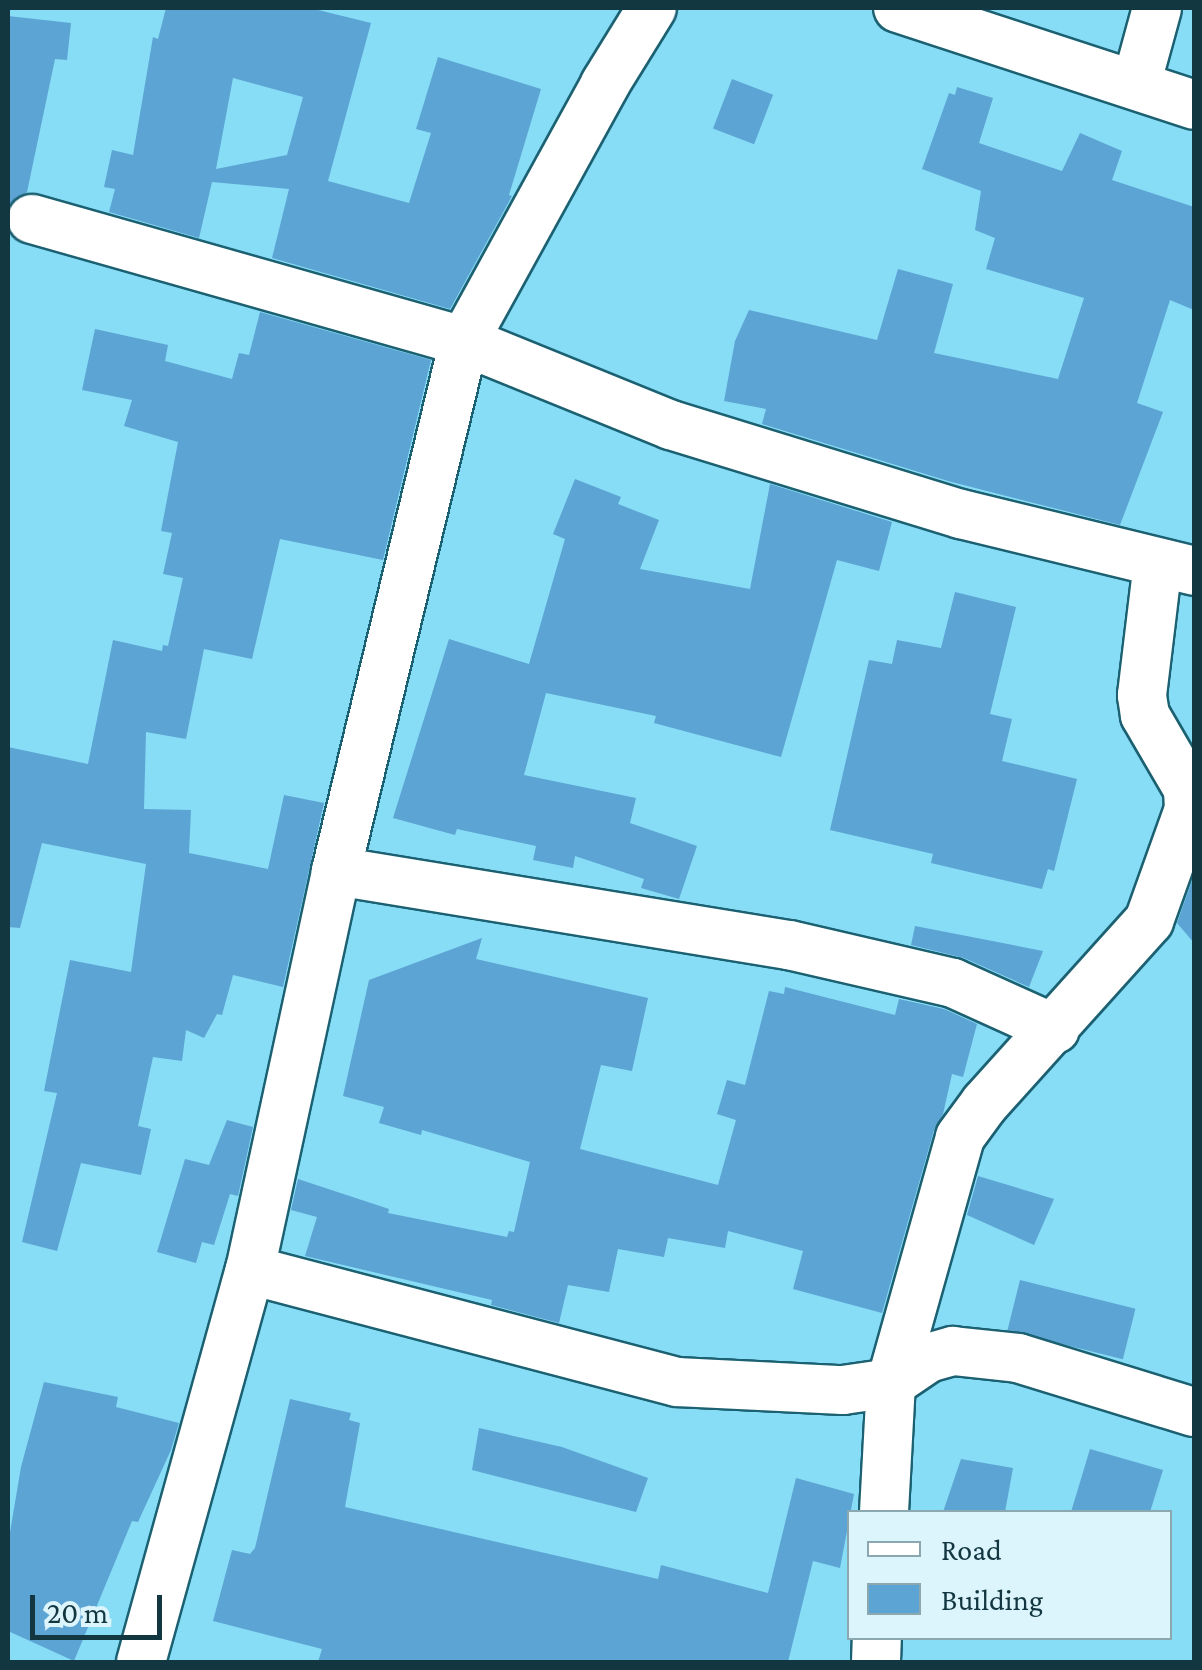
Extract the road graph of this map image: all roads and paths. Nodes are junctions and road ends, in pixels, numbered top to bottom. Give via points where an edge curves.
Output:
1 (652, 8) edge
2 (898, 8) edge
3 (1157, 8) edge
4 (1136, 85) junction
5 (1194, 106) edge
6 (32, 219) dead end
7 (464, 341) junction
8 (1176, 567) edge
9 (1191, 792) edge
10 (336, 871) junction
11 (1055, 1029) junction
12 (250, 1270) junction
13 (891, 1383) junction
14 (1194, 1412) edge
15 (884, 1510) edge
16 (141, 1662) edge

1 - 7 street
2 - 4 street
3 - 4 street
4 - 5 street
6 - 7 street
7 - 8 street via 671,425 961,514
7 - 10 street
8 - 9 street via 1142,695
9 - 11 street via 1148,921
10 - 11 street via 789,945 953,983
10 - 12 street
11 - 13 street via 960,1137
12 - 13 street via 677,1382 842,1390
12 - 16 street
13 - 14 street via 928,1358 954,1352 1002,1356
13 - 15 street

